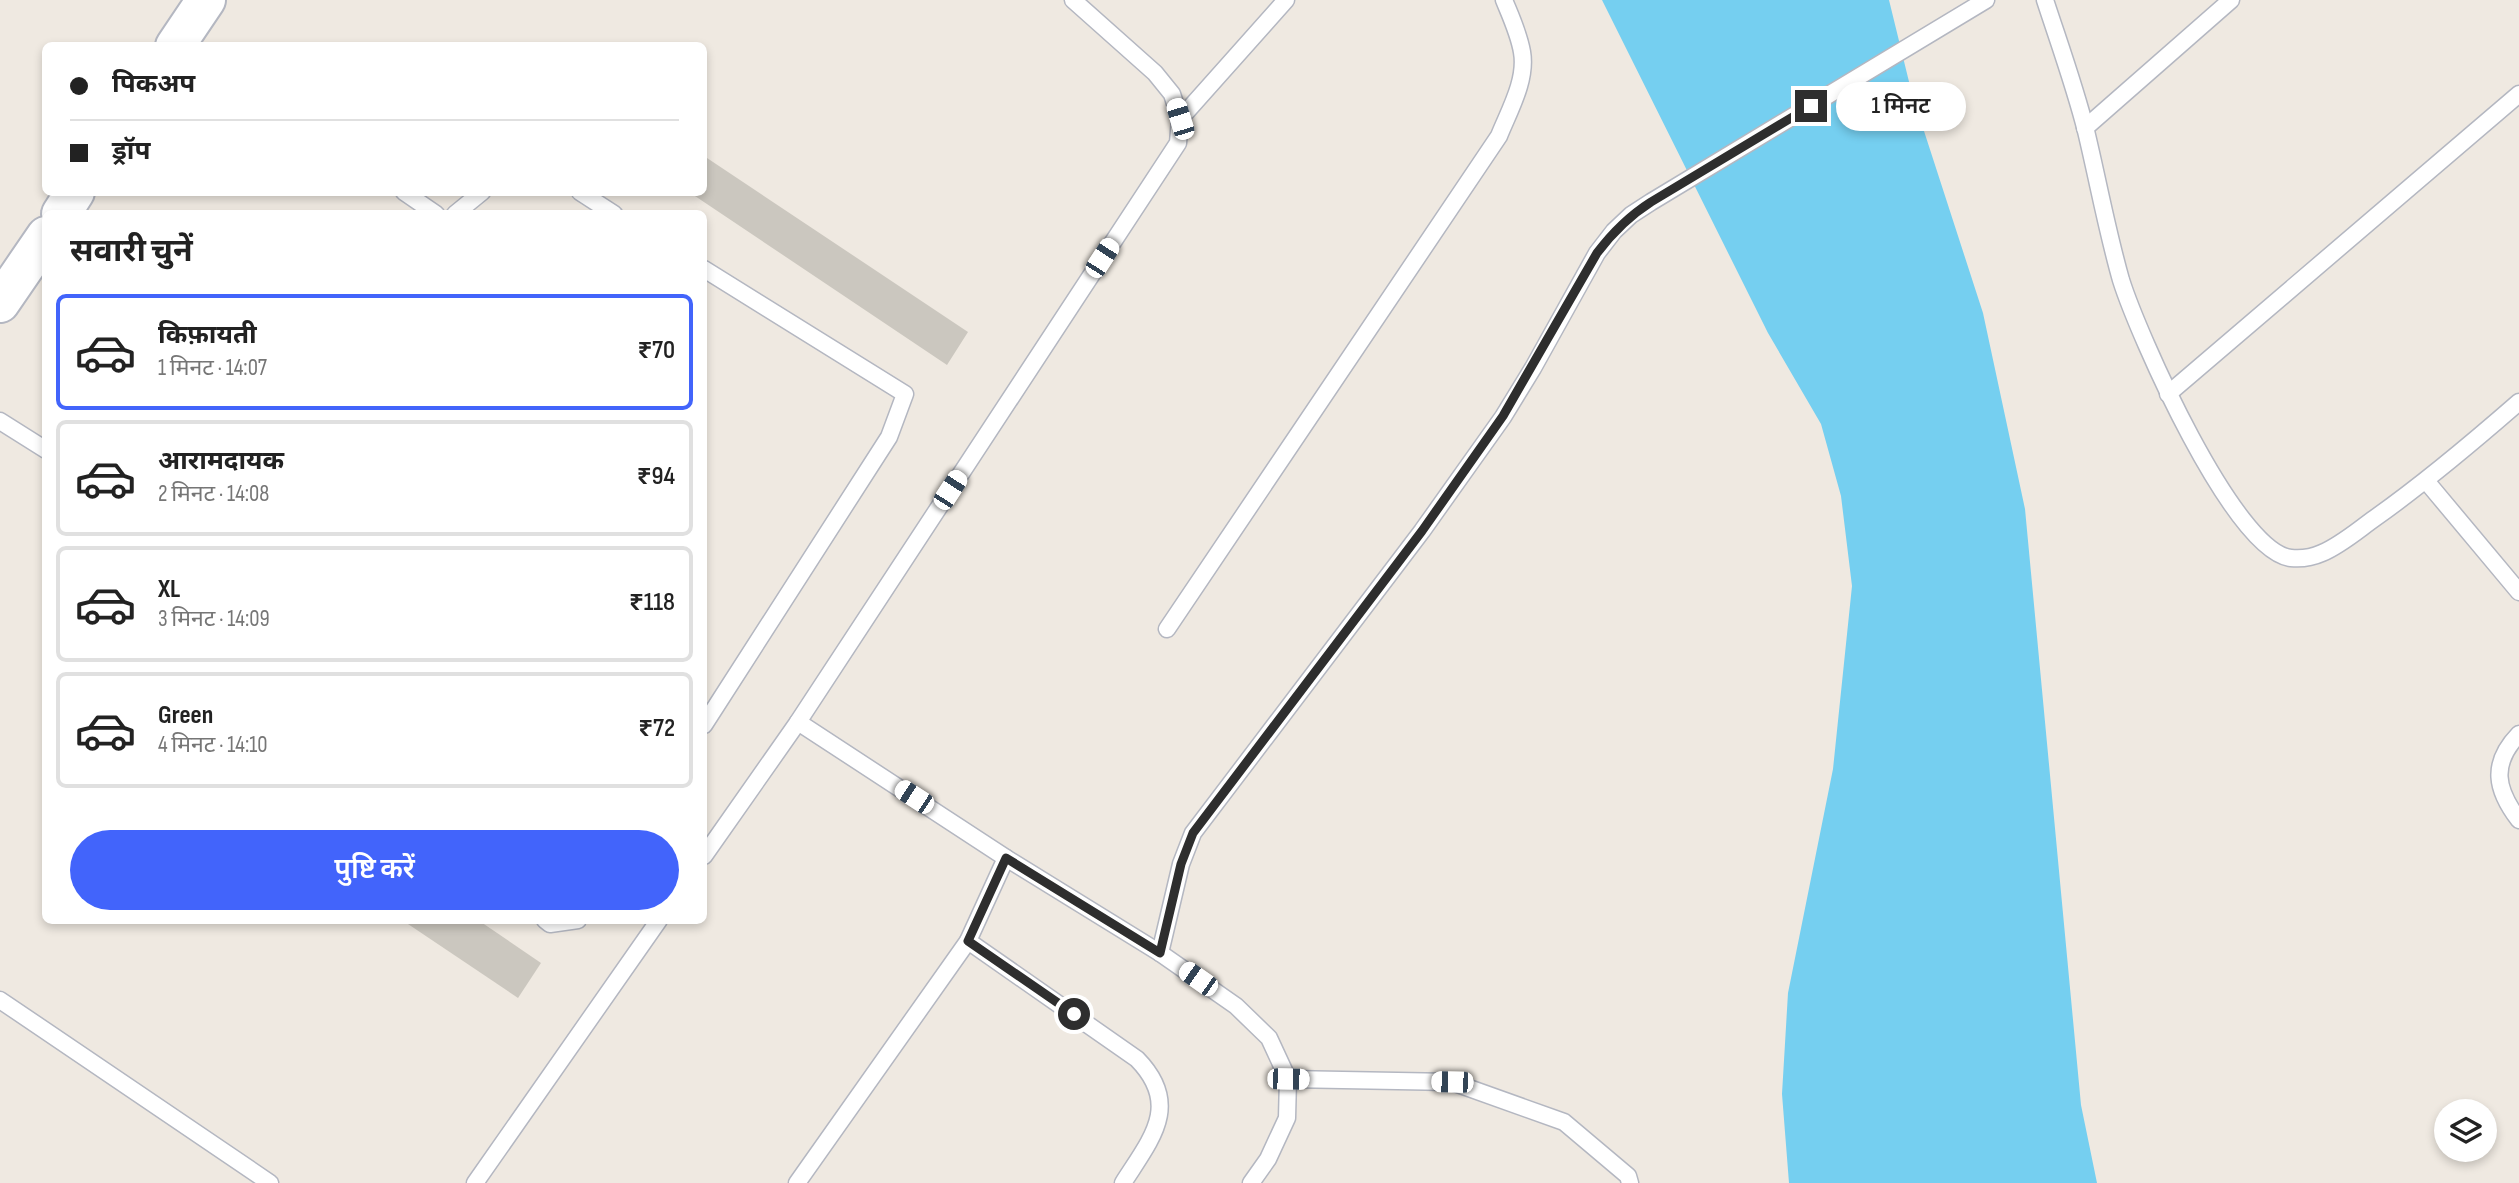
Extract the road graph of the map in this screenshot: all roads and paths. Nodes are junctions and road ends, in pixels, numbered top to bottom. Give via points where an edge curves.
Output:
1 (206, 0) edge
2 (1073, 0) edge
3 (1286, 0) edge
4 (1504, 0) edge
5 (1986, 0) edge
6 (2045, 0) edge
7 (2231, 0) edge
8 (180, 42) edge
9 (2519, 94) edge
10 (1180, 119) junction
11 (2085, 128) junction
12 (410, 196) edge
13 (477, 196) edge
14 (586, 196) edge
15 (430, 210) edge
16 (460, 210) edge
17 (608, 210) edge
18 (42, 242) edge
19 (707, 271) edge
20 (0, 303) edge
21 (2168, 394) junction
22 (2519, 402) edge
23 (0, 421) edge
24 (42, 447) edge
25 (2427, 482) junction
26 (2519, 592) edge
27 (1167, 629) dead end
28 (707, 720) edge
29 (798, 722) junction
30 (2519, 734) edge
31 (2519, 820) edge
32 (707, 852) edge
33 (1006, 858) junction
34 (656, 924) edge
35 (968, 941) junction
36 (1160, 953) junction
37 (0, 1000) edge
38 (1288, 1079) junction
39 (270, 1183) edge
40 (475, 1183) edge
41 (797, 1183) edge
42 (1123, 1183) edge
43 (1251, 1183) edge
44 (1630, 1183) edge

1 - 8 main road
2 - 10 lane via 1155,73 1172,94
3 - 10 lane
4 - 27 lane via 1523,55 1499,136
5 - 36 lane via 1651,202 1614,231 1496,426 1193,833
6 - 11 lane
7 - 11 lane
9 - 21 lane
10 - 29 lane via 1178,143
11 - 21 lane via 2122,281
12 - 15 lane
13 - 16 lane
14 - 17 lane
18 - 20 main road
19 - 28 lane via 905,394 889,437
21 - 25 lane via 2229,503 2275,553 2290,558 2321,554
22 - 25 lane
23 - 24 lane
25 - 26 lane
29 - 32 lane
29 - 33 lane
30 - 31 lane via 2504,754 2499,785
33 - 35 lane
33 - 36 lane
34 - 40 lane
35 - 41 lane
35 - 42 lane via 1151,1073 1157,1090 1158,1123
36 - 38 lane via 1236,1006 1269,1038
37 - 39 lane
38 - 43 lane via 1287,1118
38 - 44 lane via 1452,1082 1564,1122 1628,1176

